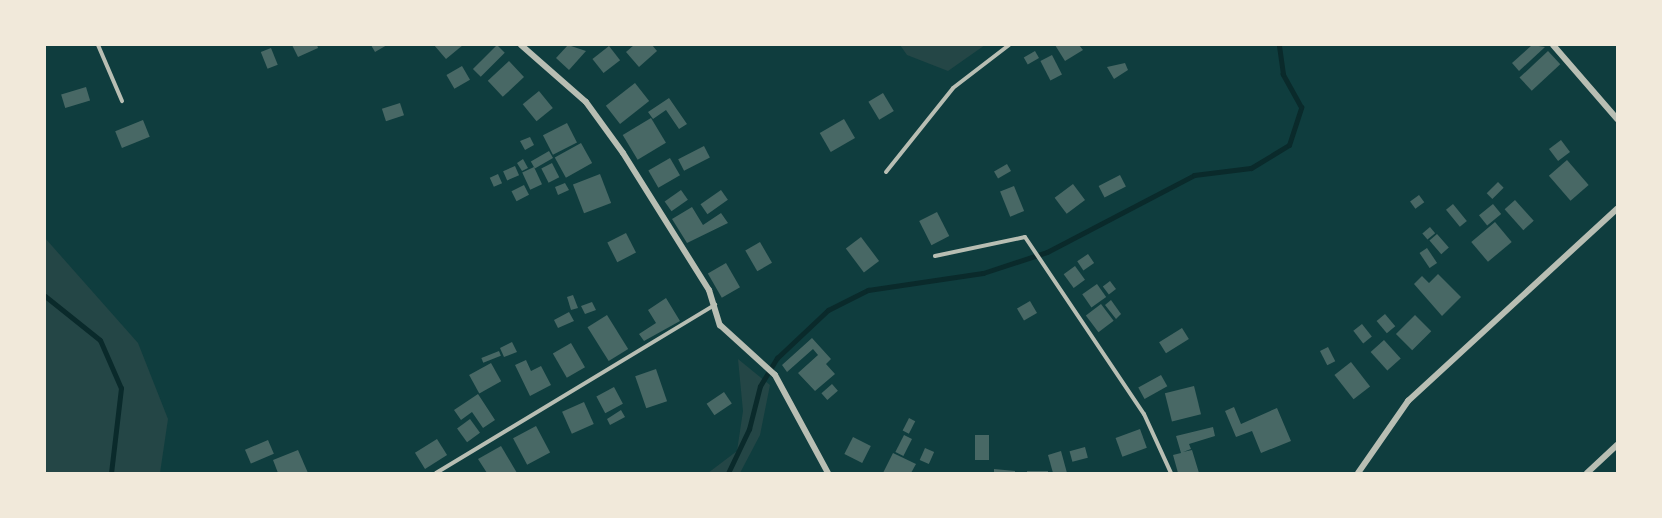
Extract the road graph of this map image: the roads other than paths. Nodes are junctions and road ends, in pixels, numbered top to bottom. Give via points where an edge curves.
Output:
1 (98, 45) edge
2 (521, 45) edge
3 (1009, 45) edge
4 (1553, 45) edge
5 (122, 101) dead end
6 (1617, 119) edge
7 (886, 172) dead end
8 (1617, 208) edge
9 (935, 256) dead end
10 (716, 305) junction
11 (1617, 445) edge
12 (436, 473) edge
13 (828, 473) edge
14 (1171, 473) edge
15 (1358, 473) edge
16 (1587, 473) edge

1 - 5 lane
2 - 10 street via 586,102
3 - 7 lane via 953,88
4 - 6 street
8 - 15 street via 1408,401
9 - 14 lane via 1025,237 1144,414
10 - 12 lane
10 - 13 street via 730,339 774,375
11 - 16 street

